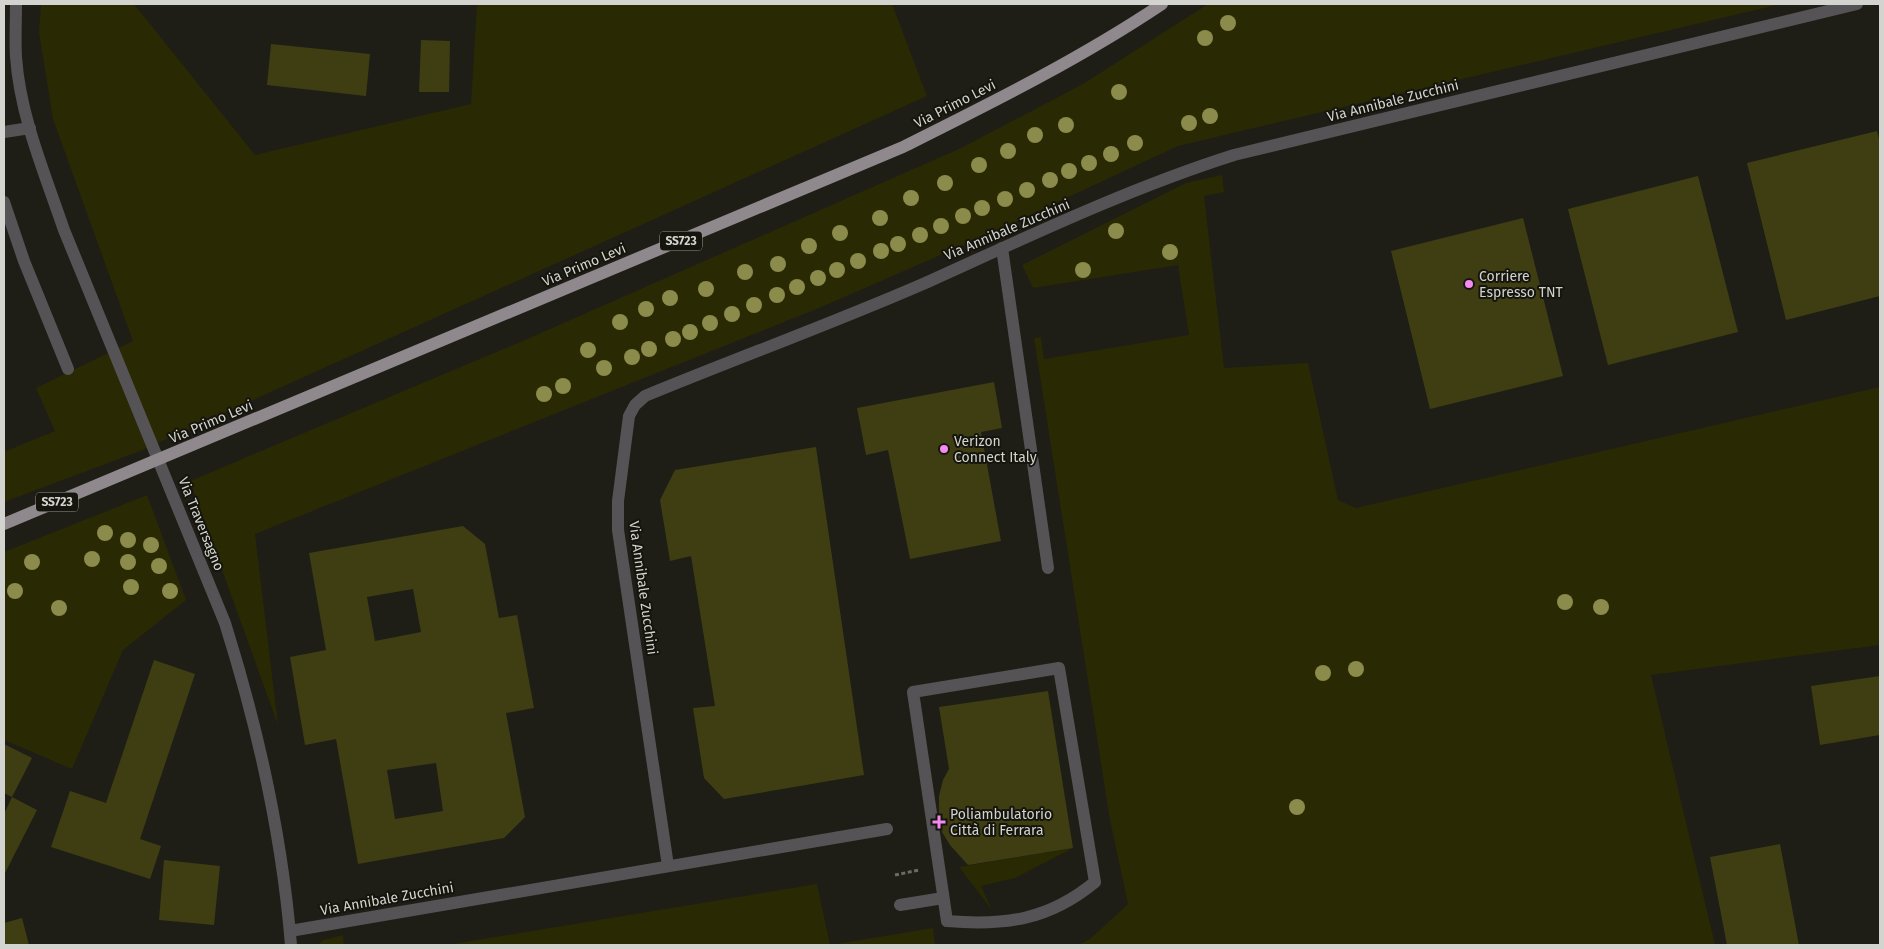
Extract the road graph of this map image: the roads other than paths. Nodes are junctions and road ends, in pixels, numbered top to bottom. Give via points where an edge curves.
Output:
1 (16, 4) edge
2 (1162, 4) edge
3 (1856, 4) edge
4 (30, 128) junction
5 (4, 132) edge
6 (4, 202) edge
7 (1002, 248) junction
8 (68, 369) dead end
9 (4, 524) edge
10 (1048, 568) dead end
11 (886, 829) dead end
12 (668, 866) junction
13 (944, 898) junction
14 (900, 905) dead end
15 (290, 931) junction
16 (291, 945) edge

1 - 4 street, Via Traversagno via 16,58
2 - 9 main road, Via Primo Levi / SS723 via 1043,75 903,147
3 - 7 street, Via Annibale Zucchini via 1234,156 1189,169
4 - 5 street
4 - 15 street, Via Traversagno via 64,230 225,623 245,687 270,795
6 - 8 street
7 - 10 street
7 - 12 street, Via Annibale Zucchini via 866,308 646,396 629,416 618,501 619,544
11 - 12 street, Via Annibale Zucchini
12 - 15 street, Via Annibale Zucchini
13 - 13 street via 947,920 1003,923 1061,906 1095,882 1059,668 913,692
13 - 14 street
15 - 16 street, Via Traversagno

